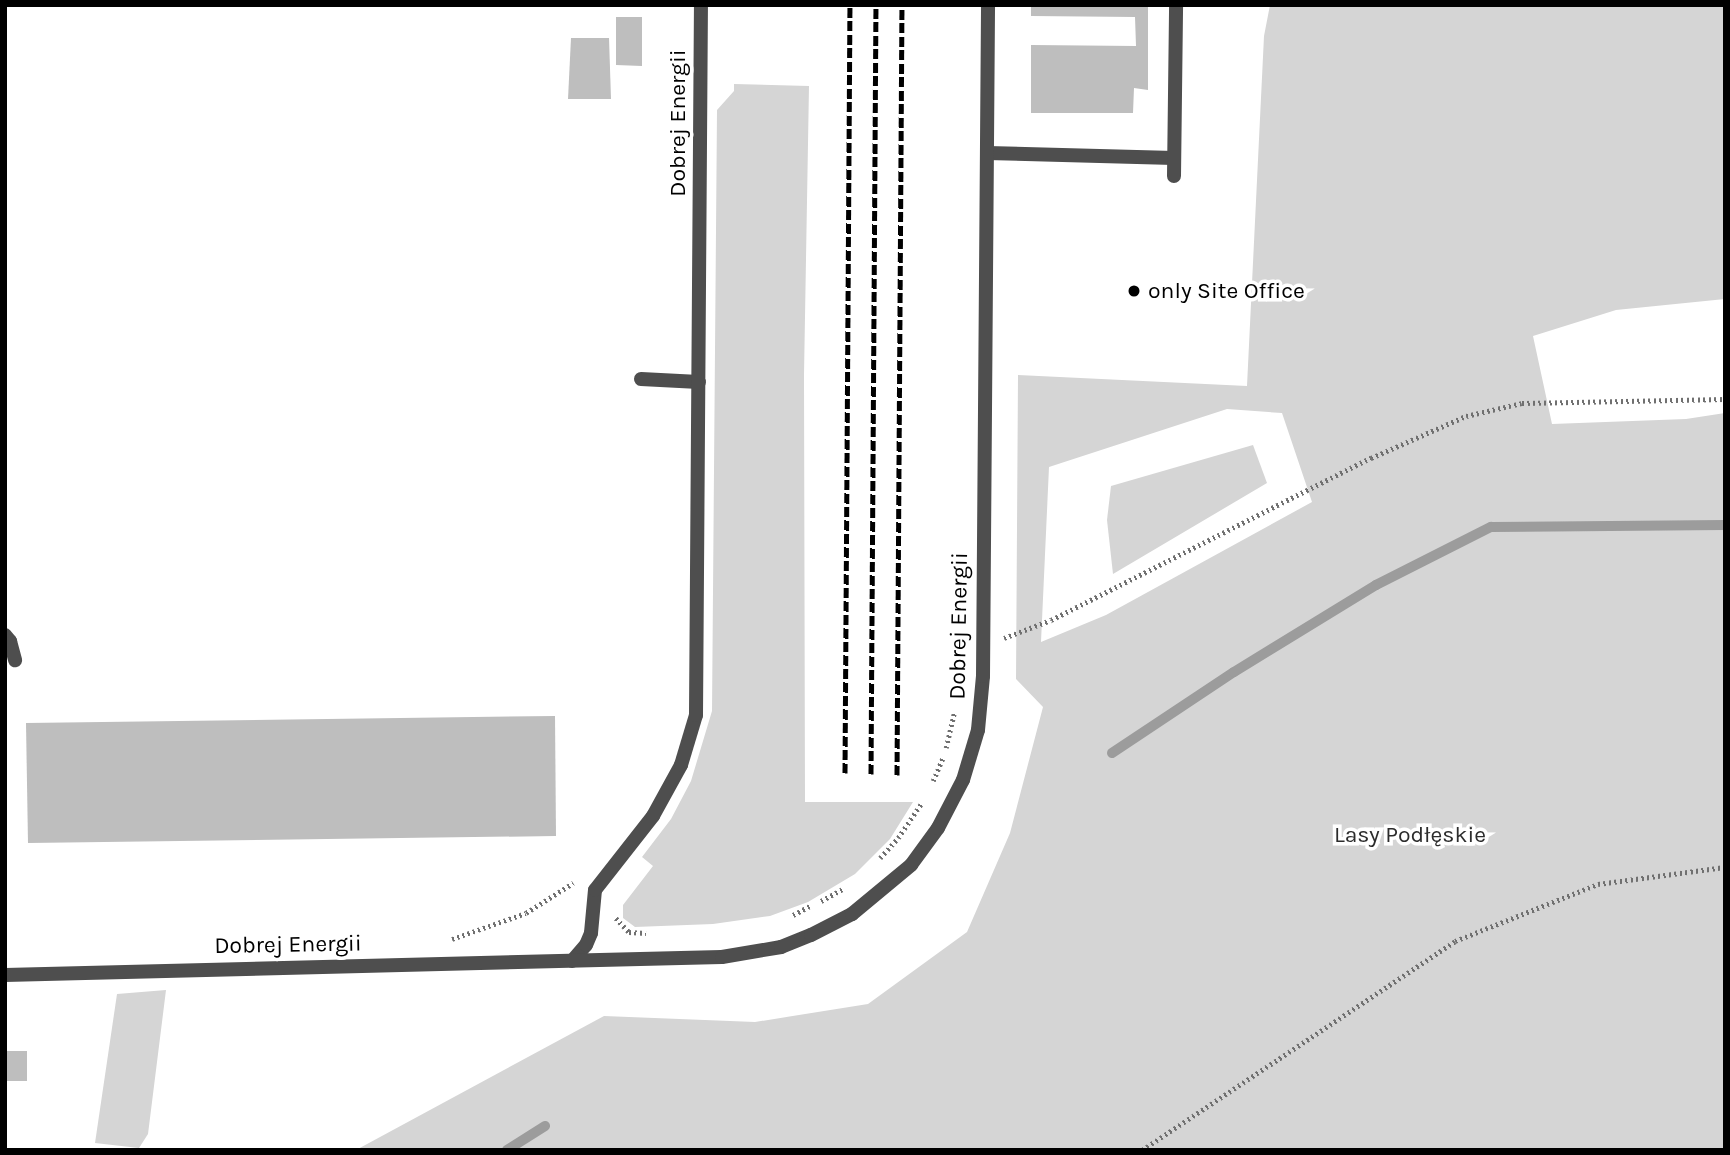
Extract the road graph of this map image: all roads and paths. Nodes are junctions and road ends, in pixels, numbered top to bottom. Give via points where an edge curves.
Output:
1 (701, 5) edge
2 (988, 5) edge
3 (1176, 5) edge
4 (987, 153) junction
5 (1174, 158) junction
6 (1174, 176) dead end
7 (640, 379) dead end
8 (699, 382) junction
9 (1725, 399) edge
10 (5, 635) edge
11 (983, 646) junction
12 (15, 660) dead end
13 (1725, 867) edge
14 (572, 961) junction
15 (5, 975) edge
16 (1142, 1150) edge

1 - 8 street, Dobrej Energii
2 - 4 street, Dobrej Energii
3 - 5 street
4 - 5 street
4 - 11 street, Dobrej Energii
5 - 6 street
7 - 8 street
8 - 14 street, Dobrej Energii via 696,715 681,765 653,816 595,890 591,933
9 - 11 path via 1522,404 1466,416 1371,458 1051,620
10 - 12 street
11 - 14 street, Dobrej Energii via 978,730 963,780 938,828 911,865 883,891 852,914 781,947 722,957
13 - 16 path via 1598,884 1455,941
14 - 15 street, Dobrej Energii

